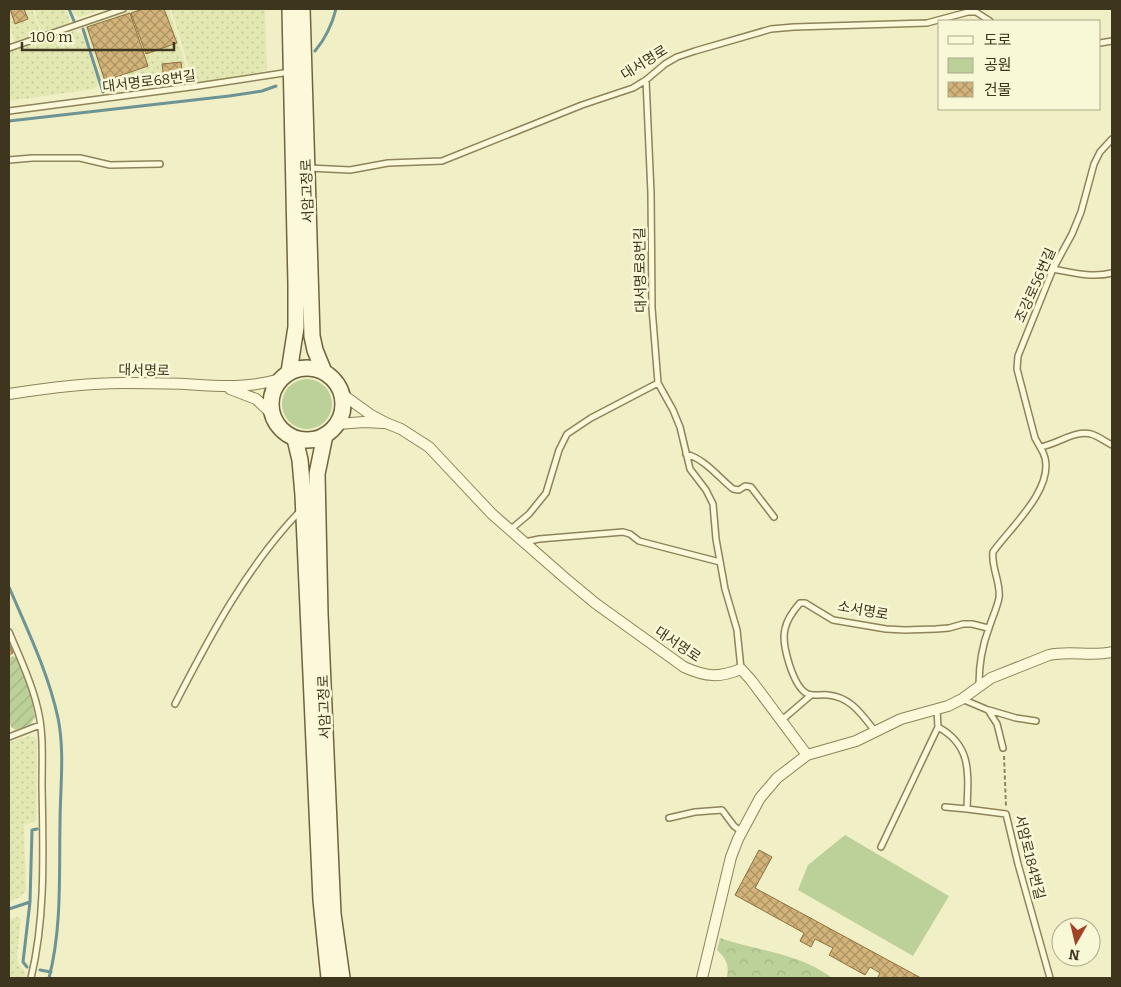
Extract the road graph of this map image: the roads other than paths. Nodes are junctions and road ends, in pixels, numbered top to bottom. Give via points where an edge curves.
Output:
1 (123, 9) edge
2 (290, 9) edge
3 (302, 9) edge
4 (938, 20) edge
5 (938, 20) edge
6 (988, 20) edge
7 (9, 48) edge
8 (292, 72) junction
9 (646, 80) junction
10 (9, 111) edge
11 (1112, 139) edge
12 (9, 160) edge
13 (160, 164) dead end
14 (306, 168) junction
15 (1054, 269) junction
16 (1112, 273) edge
17 (324, 372) junction
18 (284, 376) junction
19 (658, 382) junction
20 (220, 386) junction
21 (9, 394) edge
22 (342, 394) junction
23 (272, 413) junction
24 (386, 423) junction
25 (338, 424) junction
26 (325, 435) junction
27 (295, 438) junction
28 (1112, 445) edge
29 (1040, 447) junction
30 (686, 454) junction
31 (304, 507) junction
32 (774, 517) dead end
33 (510, 530) junction
34 (525, 542) junction
35 (720, 562) junction
36 (988, 628) junction
37 (9, 632) edge
38 (1112, 652) edge
39 (741, 669) junction
40 (979, 685) junction
41 (811, 695) junction
42 (962, 699) junction
43 (175, 704) dead end
44 (937, 710) junction
45 (988, 710) junction
46 (782, 720) junction
47 (1036, 721) dead end
48 (40, 725) junction
49 (938, 727) junction
50 (876, 732) junction
51 (9, 737) edge
52 (1003, 748) road end
53 (806, 755) junction
54 (945, 807) dead end
55 (967, 810) junction
56 (669, 818) dead end
57 (742, 832) junction
58 (881, 847) dead end
59 (30, 978) edge
60 (329, 978) edge
61 (342, 978) edge
62 (702, 978) edge
63 (1050, 978) edge

1 - 7 lane
2 - 8 main road, 서암고정로
3 - 14 main road, 서암고정로
4 - 6 lane, 대서명로 via 976,12
5 - 9 lane, 대서명로 via 771,29 677,57
8 - 10 lane, 대서명로68번길
8 - 18 main road, 서암고정로 via 296,327
9 - 14 lane, 대서명로 via 624,92 582,104 442,161 388,163 350,170
9 - 19 lane, 대서명로8번길 via 652,300
11 - 15 lane, 조강로56번길 via 1094,164 1072,234
12 - 13 lane via 80,158 110,165
14 - 17 main road, 서암고정로 via 312,336
15 - 16 lane via 1081,275
15 - 29 lane, 조강로56번길 via 1018,356 1017,368
17 - 18 main road via 300,368
17 - 22 main road via 333,379
18 - 20 street, 대서명로 via 263,385
18 - 23 main road via 273,389
19 - 30 lane, 대서명로8번길 via 674,410
19 - 33 lane via 567,434 546,493
20 - 21 street, 대서명로 via 86,384
20 - 23 street via 256,399
22 - 24 street, 대서명로
22 - 25 main road
23 - 27 main road via 276,424
24 - 25 street
24 - 33 street, 대서명로 via 429,446
25 - 26 main road
26 - 27 main road via 307,440
26 - 61 main road, 서암고정로 via 317,474 320,614 330,870
27 - 31 main road, 서암고정로
28 - 29 lane via 1089,434
29 - 36 lane, 조강로56번길 via 1046,468 1041,485 1026,511 993,552 999,597
30 - 32 lane via 702,461 733,489 751,487
30 - 35 lane, 대서명로8번길 via 690,469 713,504
31 - 43 lane via 258,561
31 - 60 main road, 서암고정로 via 321,900
33 - 34 street, 대서명로
34 - 35 lane via 623,532 639,541
34 - 39 street, 대서명로 via 595,603 684,667 708,676 730,674
35 - 39 lane, 대서명로8번길 via 737,630
36 - 40 lane, 조강로56번길
36 - 41 lane, 소서명로 via 964,624 936,630 886,628 833,620 800,603 784,631 784,642 794,676 802,690
37 - 48 lane via 38,707
38 - 40 street via 1049,655
39 - 46 street
40 - 42 street
41 - 46 lane
41 - 50 lane via 827,695 850,702
42 - 44 street
42 - 45 lane
44 - 49 lane
44 - 50 street via 901,719
45 - 47 lane
45 - 52 lane via 997,724
46 - 53 street
48 - 51 lane
48 - 59 lane via 42,874
49 - 55 lane via 949,733 964,755
49 - 58 lane
50 - 53 street
53 - 57 street via 777,778 760,798
54 - 55 lane
55 - 63 lane, 서암로184번길 via 1006,814
56 - 57 lane via 722,810
57 - 62 street via 731,857

